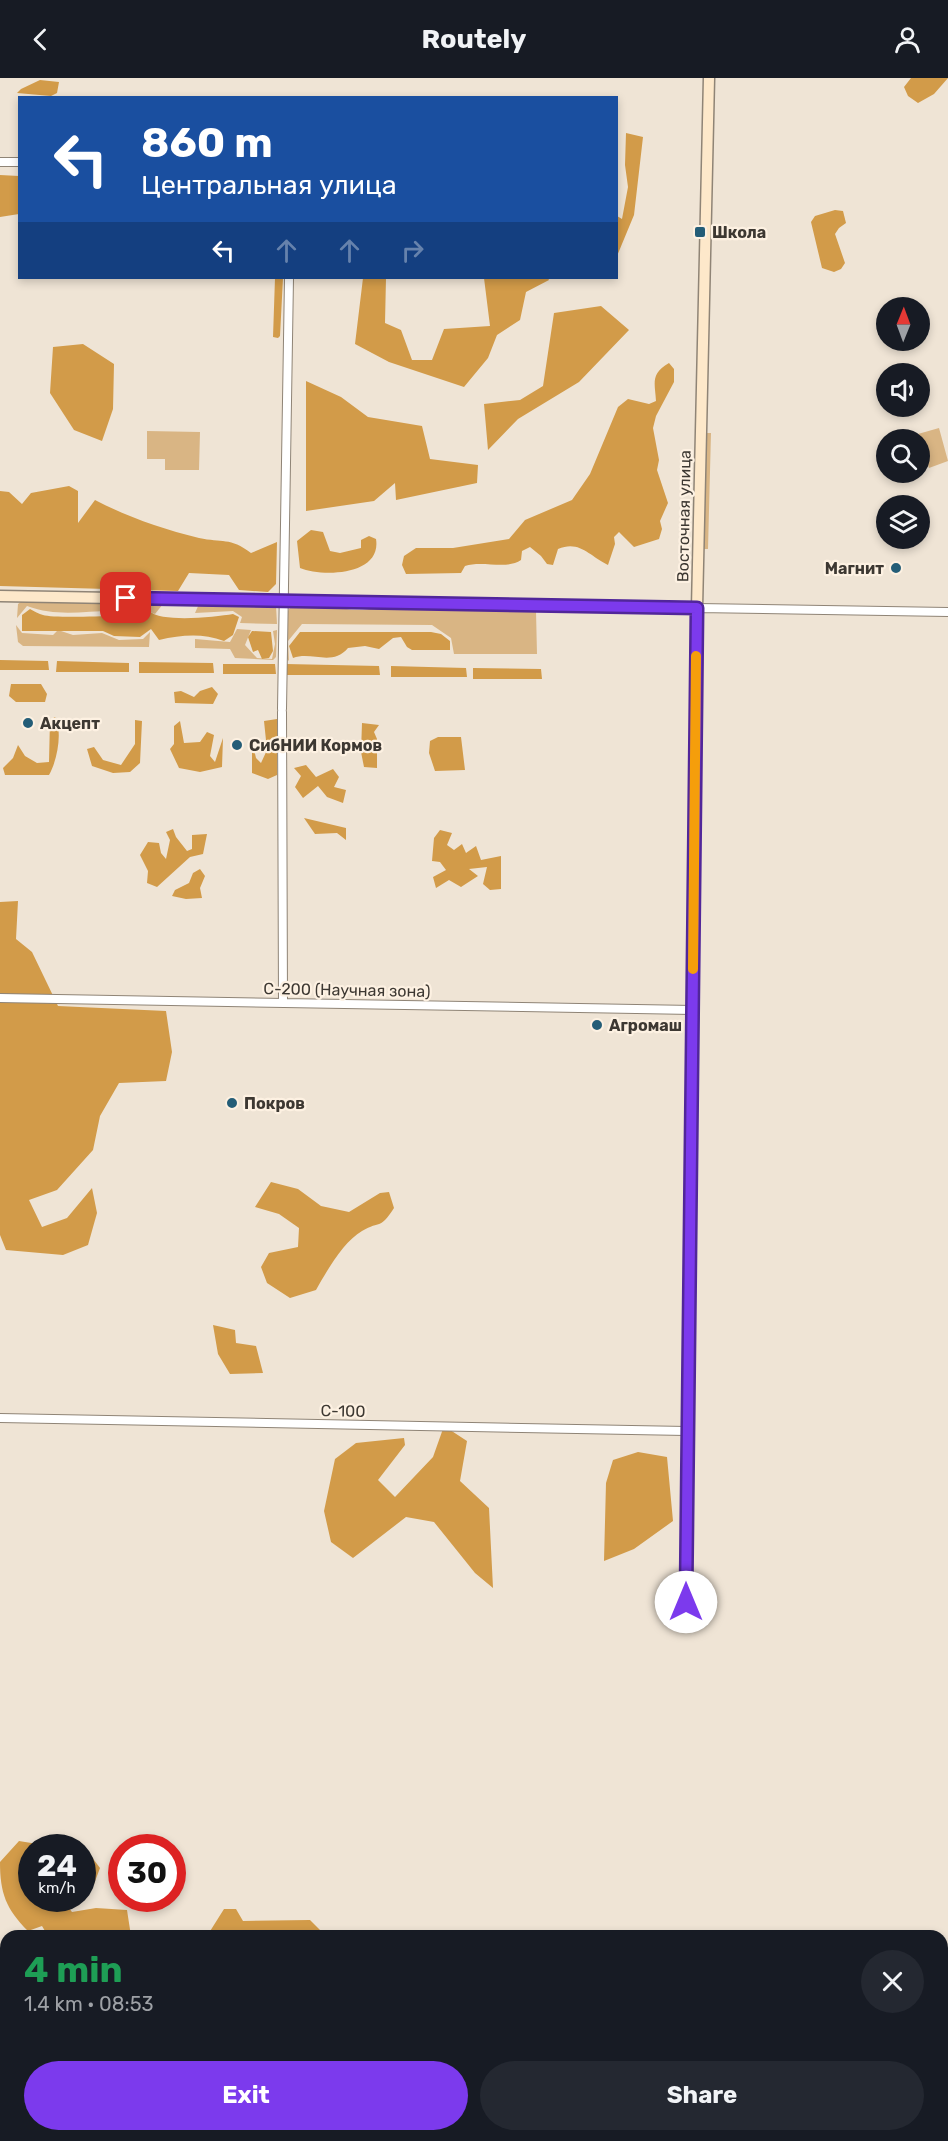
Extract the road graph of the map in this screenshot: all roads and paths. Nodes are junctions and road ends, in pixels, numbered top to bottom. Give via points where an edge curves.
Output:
1 (709, 78) edge
2 (0, 162) edge
3 (18, 162) edge
4 (289, 279) edge
5 (0, 596) edge
6 (283, 601) junction
7 (697, 608) junction
8 (948, 612) edge
9 (0, 998) edge
10 (283, 1003) junction
11 (693, 1010) junction
12 (0, 1418) edge
13 (686, 1431) junction
14 (686, 1602) dead end

1 - 7 main road, Восточная улица
2 - 3 street
4 - 6 street
5 - 6 main road
6 - 7 main road
6 - 10 street
7 - 8 street
7 - 11 street, Восточная улица
9 - 10 street, С-200 (Научная зона)
10 - 11 street, С-200 (Научная зона)
11 - 13 street, Восточная улица
12 - 13 street, С-100
13 - 14 street, Восточная улица

